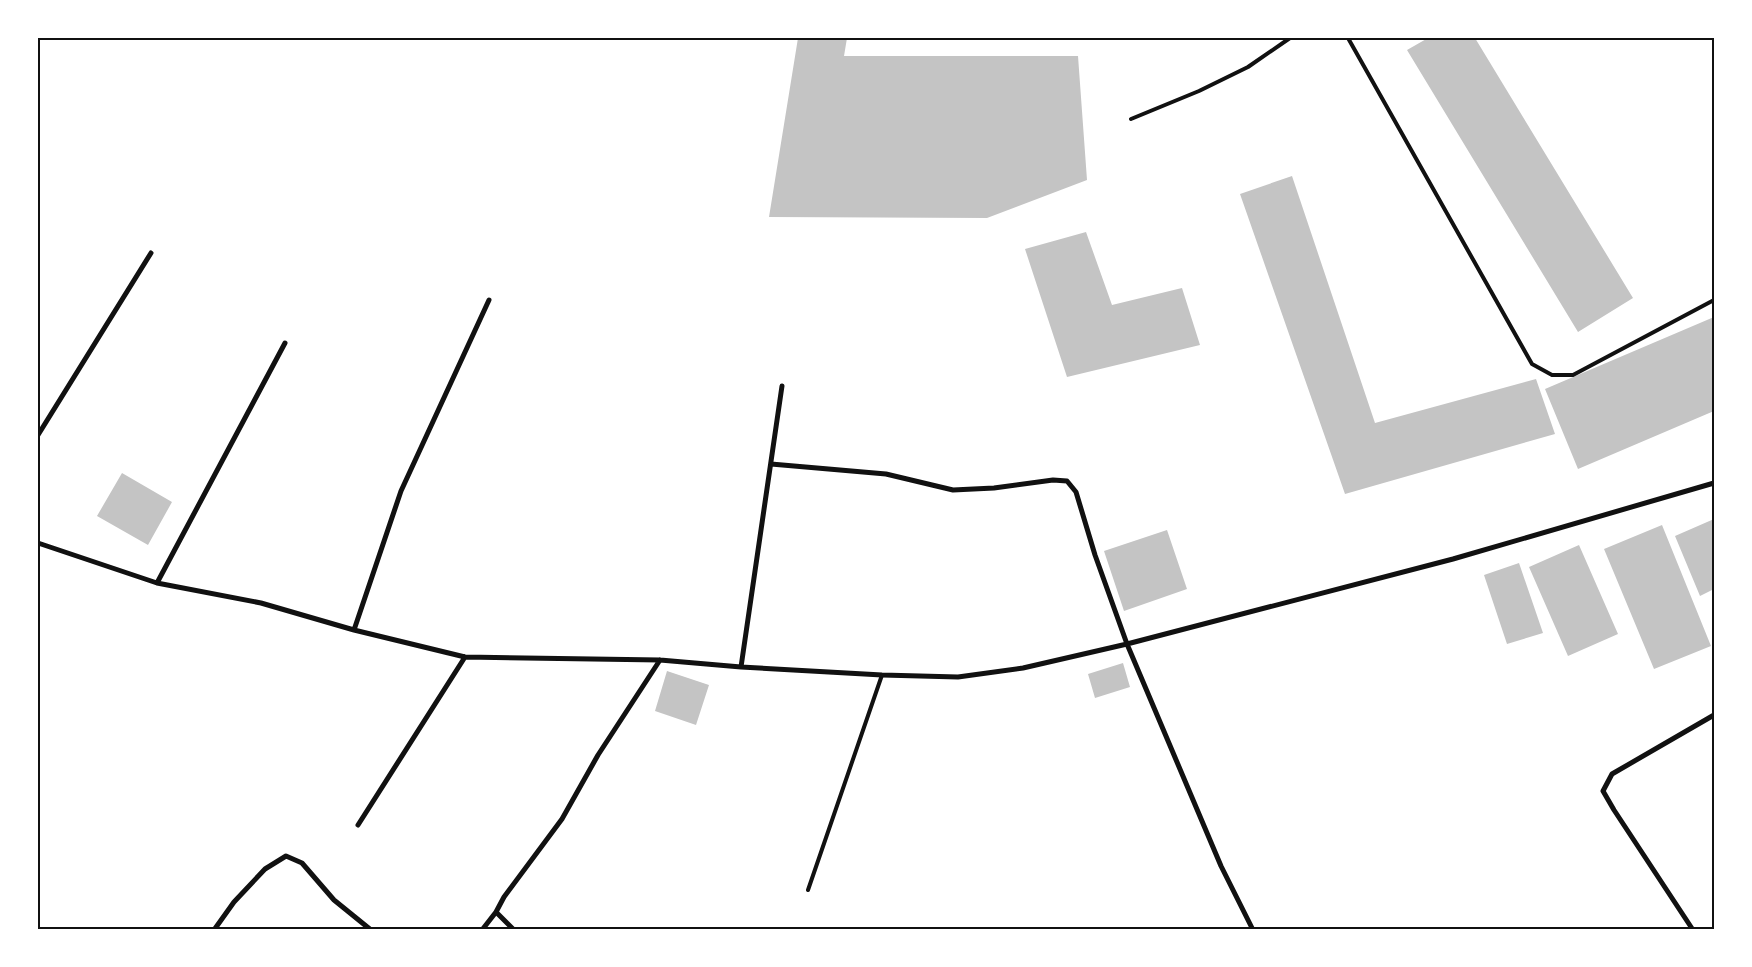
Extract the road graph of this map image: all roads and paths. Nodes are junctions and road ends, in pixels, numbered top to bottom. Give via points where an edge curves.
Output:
1 (1290, 38) edge
2 (1348, 38) edge
3 (1131, 119) dead end
4 (151, 253) dead end
5 (489, 300) dead end
6 (1714, 300) edge
7 (285, 343) dead end
8 (782, 386) dead end
9 (38, 435) edge
10 (771, 464) junction
11 (1714, 483) edge
12 (38, 544) edge
13 (157, 583) junction
14 (354, 630) junction
15 (1127, 644) junction
16 (465, 657) junction
17 (660, 660) junction
18 (741, 667) junction
19 (882, 675) junction
20 (1714, 716) edge
21 (358, 825) dead end
22 (808, 890) dead end
23 (496, 912) junction
24 (214, 930) edge
25 (372, 930) edge
26 (482, 930) edge
27 (514, 930) edge
28 (1253, 930) edge
29 (1693, 930) edge

1 - 3 lane via 1248,67
2 - 6 lane via 1532,364 1552,375 1573,375
4 - 9 street
5 - 14 street via 401,491
7 - 13 street
8 - 10 street
10 - 15 street via 886,474 953,490 1067,481 1076,492
10 - 18 street
11 - 15 street via 1452,559
12 - 13 street
13 - 14 street via 260,603
14 - 16 street
15 - 19 street via 1023,668 958,677
15 - 28 street via 1222,866
16 - 17 street
16 - 21 street
17 - 18 street
17 - 23 street via 598,755 562,819
18 - 19 street
19 - 22 lane
20 - 29 street via 1612,774 1603,791
23 - 26 street
23 - 27 street
24 - 25 street via 234,902 265,869 286,856 302,863 334,900

